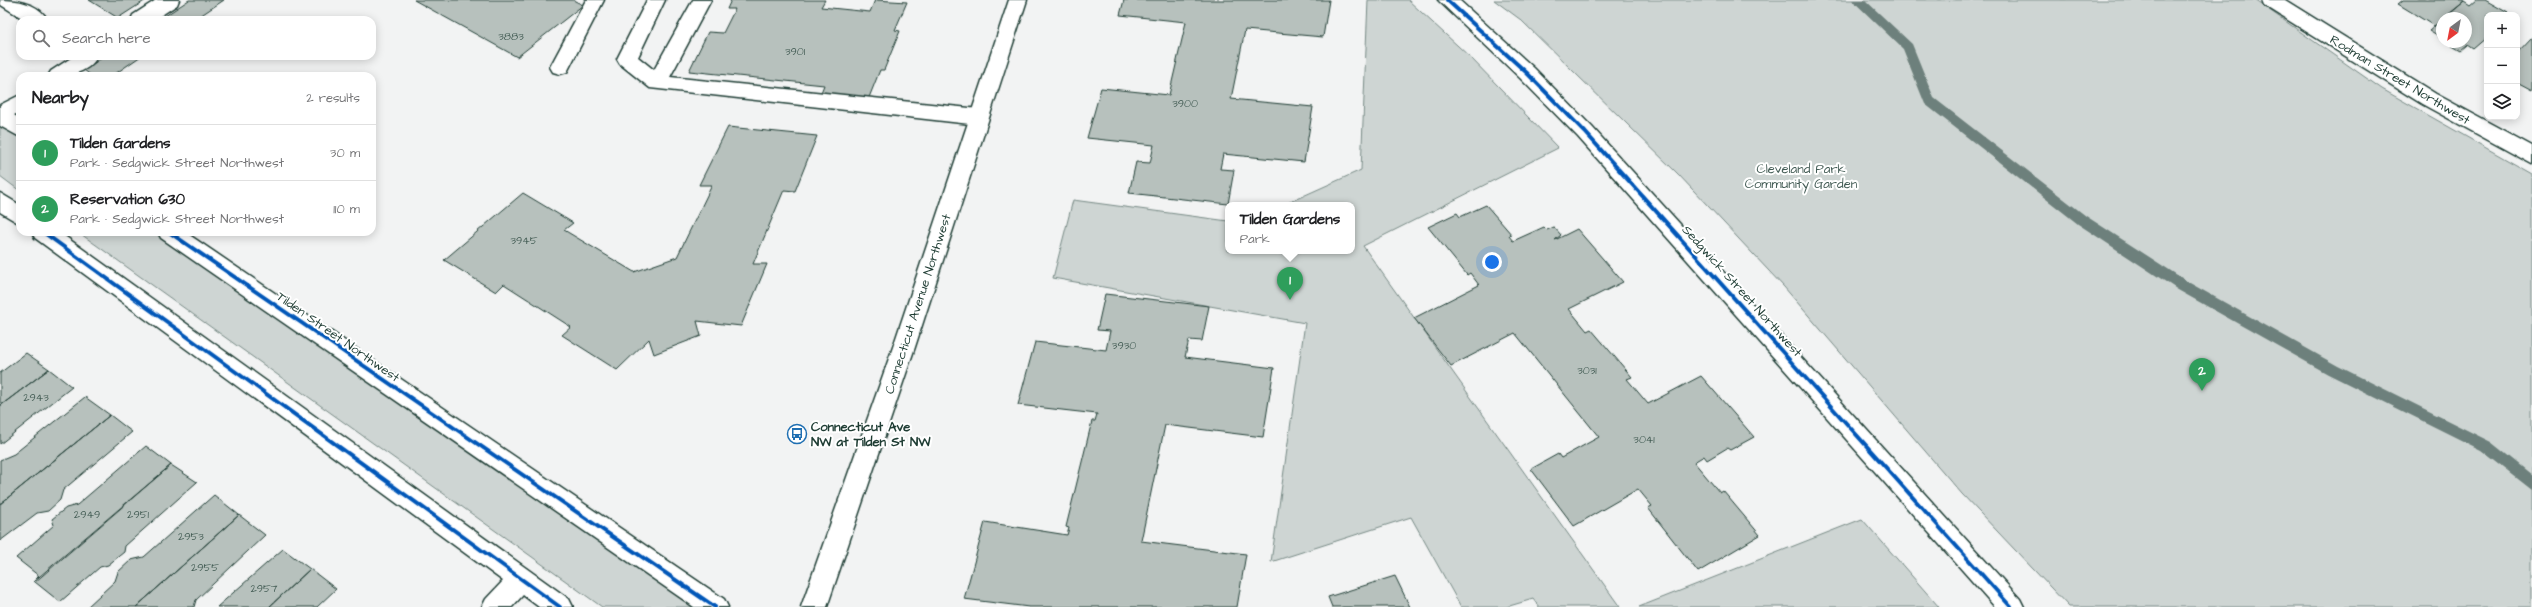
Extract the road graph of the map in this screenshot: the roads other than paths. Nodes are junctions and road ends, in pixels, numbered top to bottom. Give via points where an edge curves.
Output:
1 (8, 0) edge
2 (170, 0) edge
3 (595, 0) edge
4 (656, 0) edge
5 (702, 0) edge
6 (1018, 0) edge
7 (1447, 0) edge
8 (2271, 0) edge
9 (33, 16) edge
10 (146, 16) edge
11 (82, 60) edge
12 (560, 67) dead end
13 (64, 72) edge
14 (656, 82) junction
15 (16, 105) edge
16 (0, 115) edge
17 (979, 117) junction
18 (16, 126) edge
19 (2532, 156) edge
20 (0, 201) edge
21 (16, 213) edge
22 (48, 236) edge
23 (175, 236) edge
24 (522, 579) junction
25 (495, 607) edge
26 (560, 607) edge
27 (715, 607) edge
28 (814, 607) edge
29 (2011, 607) edge

1 - 9 street
2 - 10 street
3 - 12 street
4 - 14 street via 627,59
5 - 14 street
6 - 17 street, Connecticut Avenue Northwest
7 - 29 street, Sedgwick Street Northwest via 1527,73 1585,132
8 - 19 street, Rodman Street Northwest via 2423,95
11 - 13 street
14 - 17 street
15 - 16 street
16 - 18 street
17 - 28 street, Connecticut Avenue Northwest via 904,347
20 - 21 street
22 - 24 street
23 - 27 street, Tilden Street Northwest
24 - 25 street
24 - 26 street

